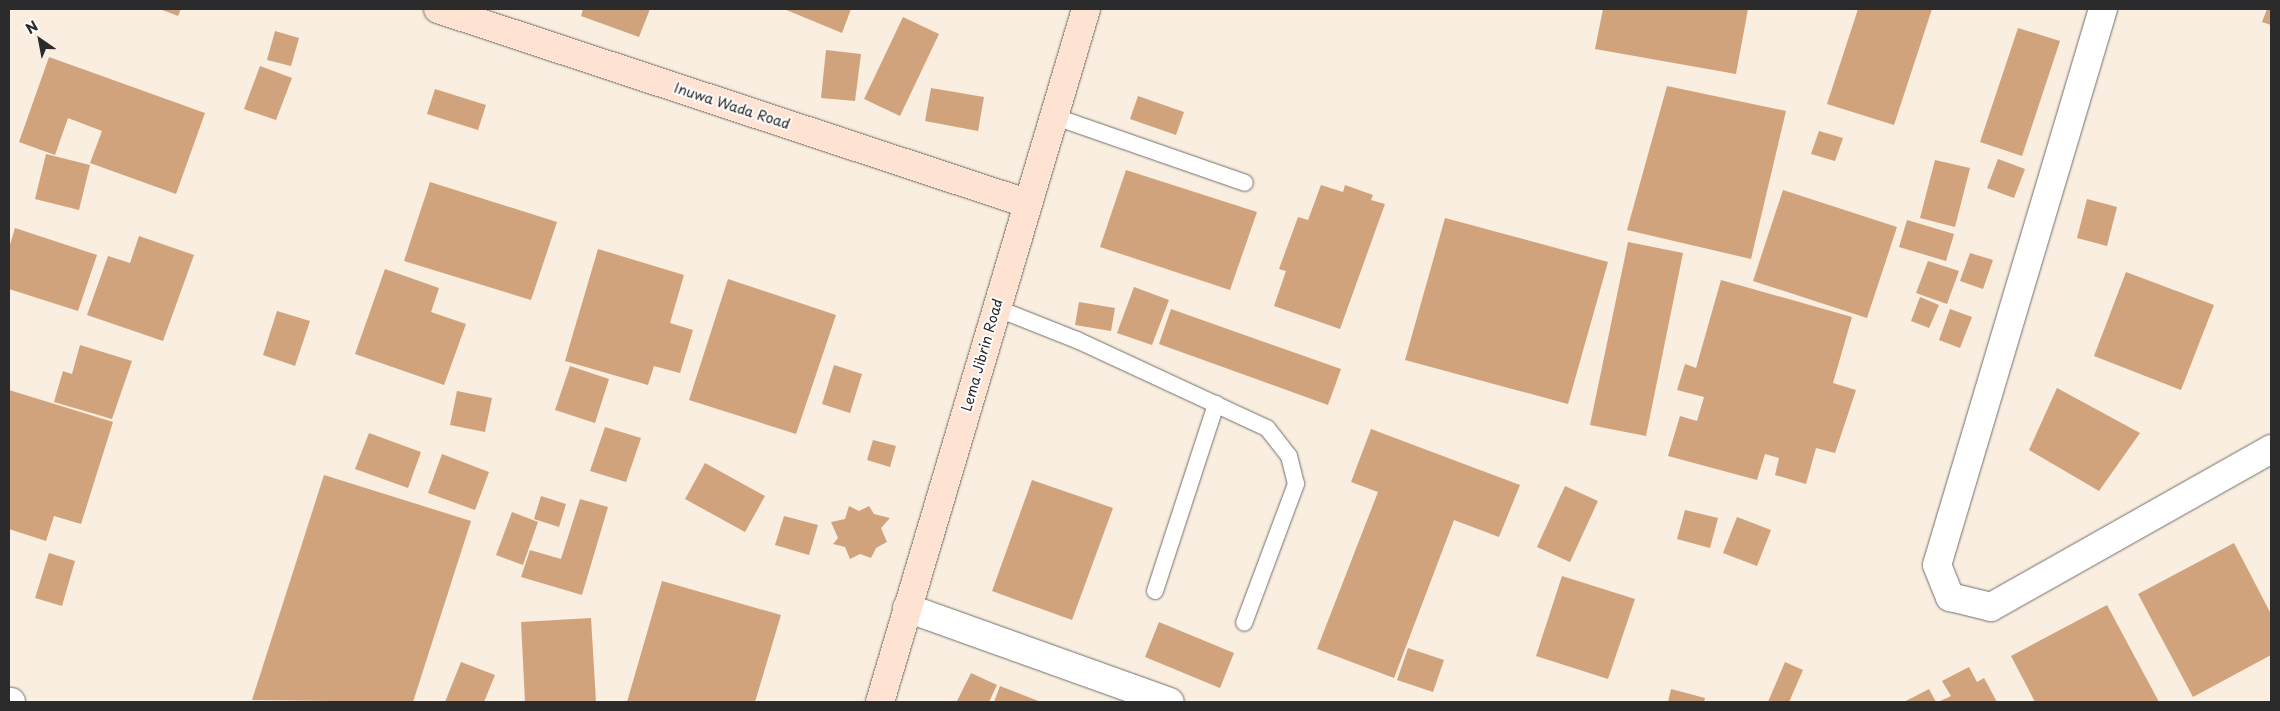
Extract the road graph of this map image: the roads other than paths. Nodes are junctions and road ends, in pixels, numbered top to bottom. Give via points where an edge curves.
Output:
1 (438, 9) edge
2 (1086, 9) edge
3 (2103, 9) edge
4 (1053, 116) junction
5 (1245, 183) dead end
6 (1026, 203) junction
7 (996, 308) junction
8 (1216, 404) junction
9 (2271, 449) edge
10 (1155, 591) dead end
11 (907, 608) junction
12 (1244, 624) dead end
13 (880, 702) edge
14 (1170, 702) edge

1 - 6 street, Inuwa Wada Road
2 - 4 street, Lema Jibrin Road
3 - 9 street via 1937,565 1950,597 1992,608
4 - 5 lane
4 - 6 street, Lema Jibrin Road
6 - 7 street, Lema Jibrin Road
7 - 8 lane via 1077,340
7 - 11 street, Lema Jibrin Road
8 - 10 lane
8 - 12 lane via 1267,428 1289,456 1296,484
11 - 13 street, Lema Jibrin Road
11 - 14 street

